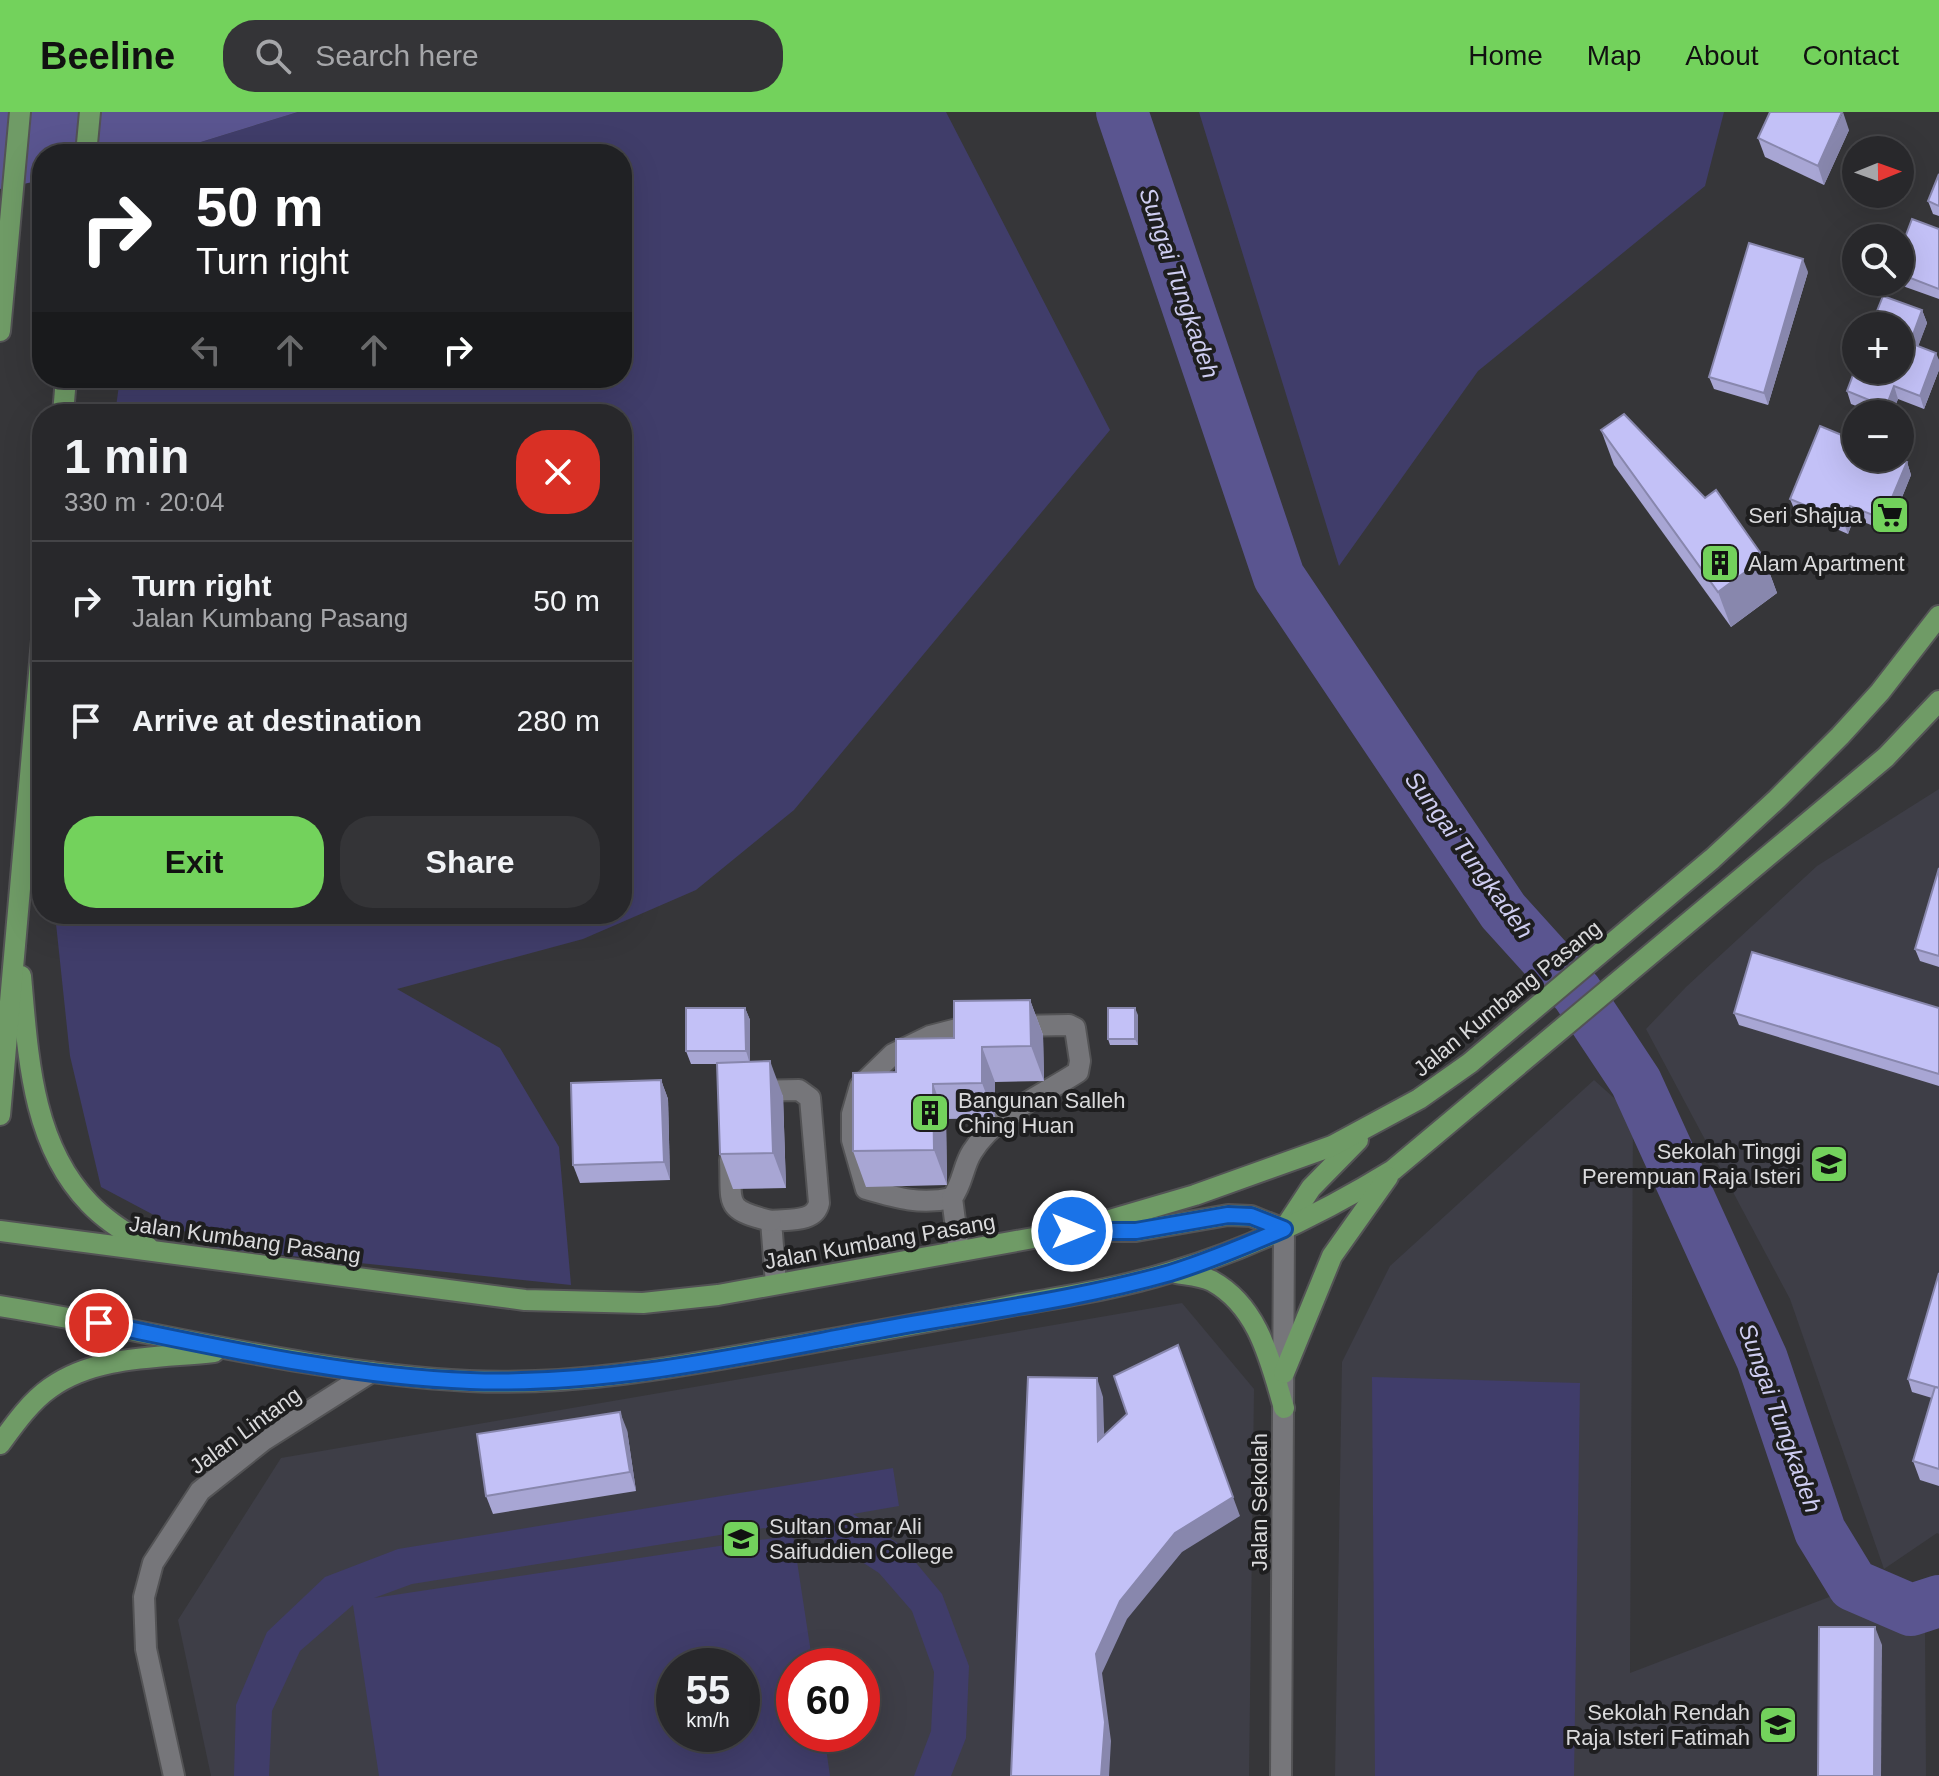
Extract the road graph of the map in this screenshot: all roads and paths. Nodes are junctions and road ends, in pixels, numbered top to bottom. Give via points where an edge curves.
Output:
1 (20, 112) edge
2 (90, 112) edge
3 (87, 144) edge
4 (0, 331) edge
5 (1939, 616) edge
6 (1935, 710) edge
7 (32, 721) edge
8 (8, 915) edge
9 (735, 1091) edge
10 (0, 1115) edge
11 (1375, 1125) junction
12 (729, 1143) edge
13 (1393, 1170) junction
14 (952, 1198) junction
15 (771, 1221) junction
16 (1284, 1229) junction
17 (0, 1231) edge
18 (1072, 1231) junction
19 (154, 1251) junction
20 (959, 1251) junction
21 (1171, 1272) junction
22 (776, 1284) junction
23 (0, 1306) edge
24 (234, 1350) junction
25 (371, 1372) junction
26 (1284, 1373) junction
27 (1284, 1408) junction
28 (0, 1444) edge
29 (174, 1776) edge
30 (1281, 1776) edge

1 - 4 main road
2 - 3 main road
5 - 11 main road, Jalan Kumbang Pasang via 1840,736 1712,859 1470,1063
6 - 13 main road via 1886,757
7 - 8 main road
8 - 10 main road
8 - 19 main road via 38,1111 65,1172 87,1201
9 - 15 street via 799,1090 810,1098 818,1211 811,1217
11 - 16 main road via 1311,1188
11 - 18 main road, Jalan Kumbang Pasang via 1261,1173
12 - 15 street via 731,1202 741,1213
13 - 16 main road
13 - 26 main road via 1332,1256
14 - 14 street via 970,1154 987,1132 1078,1072 1075,1028 961,1028 930,1036 893,1054 860,1086 852,1140 864,1187 908,1202
14 - 20 street
15 - 22 street
16 - 18 main road via 1251,1216 1228,1215 1136,1231
16 - 21 main road
16 - 26 street, Jalan Sekolah
17 - 19 main road, Jalan Kumbang Pasang
18 - 20 main road, Jalan Kumbang Pasang
19 - 22 main road, Jalan Kumbang Pasang via 525,1300 658,1301
20 - 22 main road, Jalan Kumbang Pasang
21 - 25 main road via 1102,1290 618,1375 546,1382
21 - 27 main road via 1210,1279 1234,1298 1253,1321 1268,1354
23 - 24 main road
24 - 25 main road
24 - 28 main road via 86,1368 49,1388
25 - 29 street, Jalan Lintang via 264,1440 200,1491 153,1563 144,1597 146,1649
26 - 27 street, Jalan Sekolah
27 - 30 street, Jalan Sekolah

